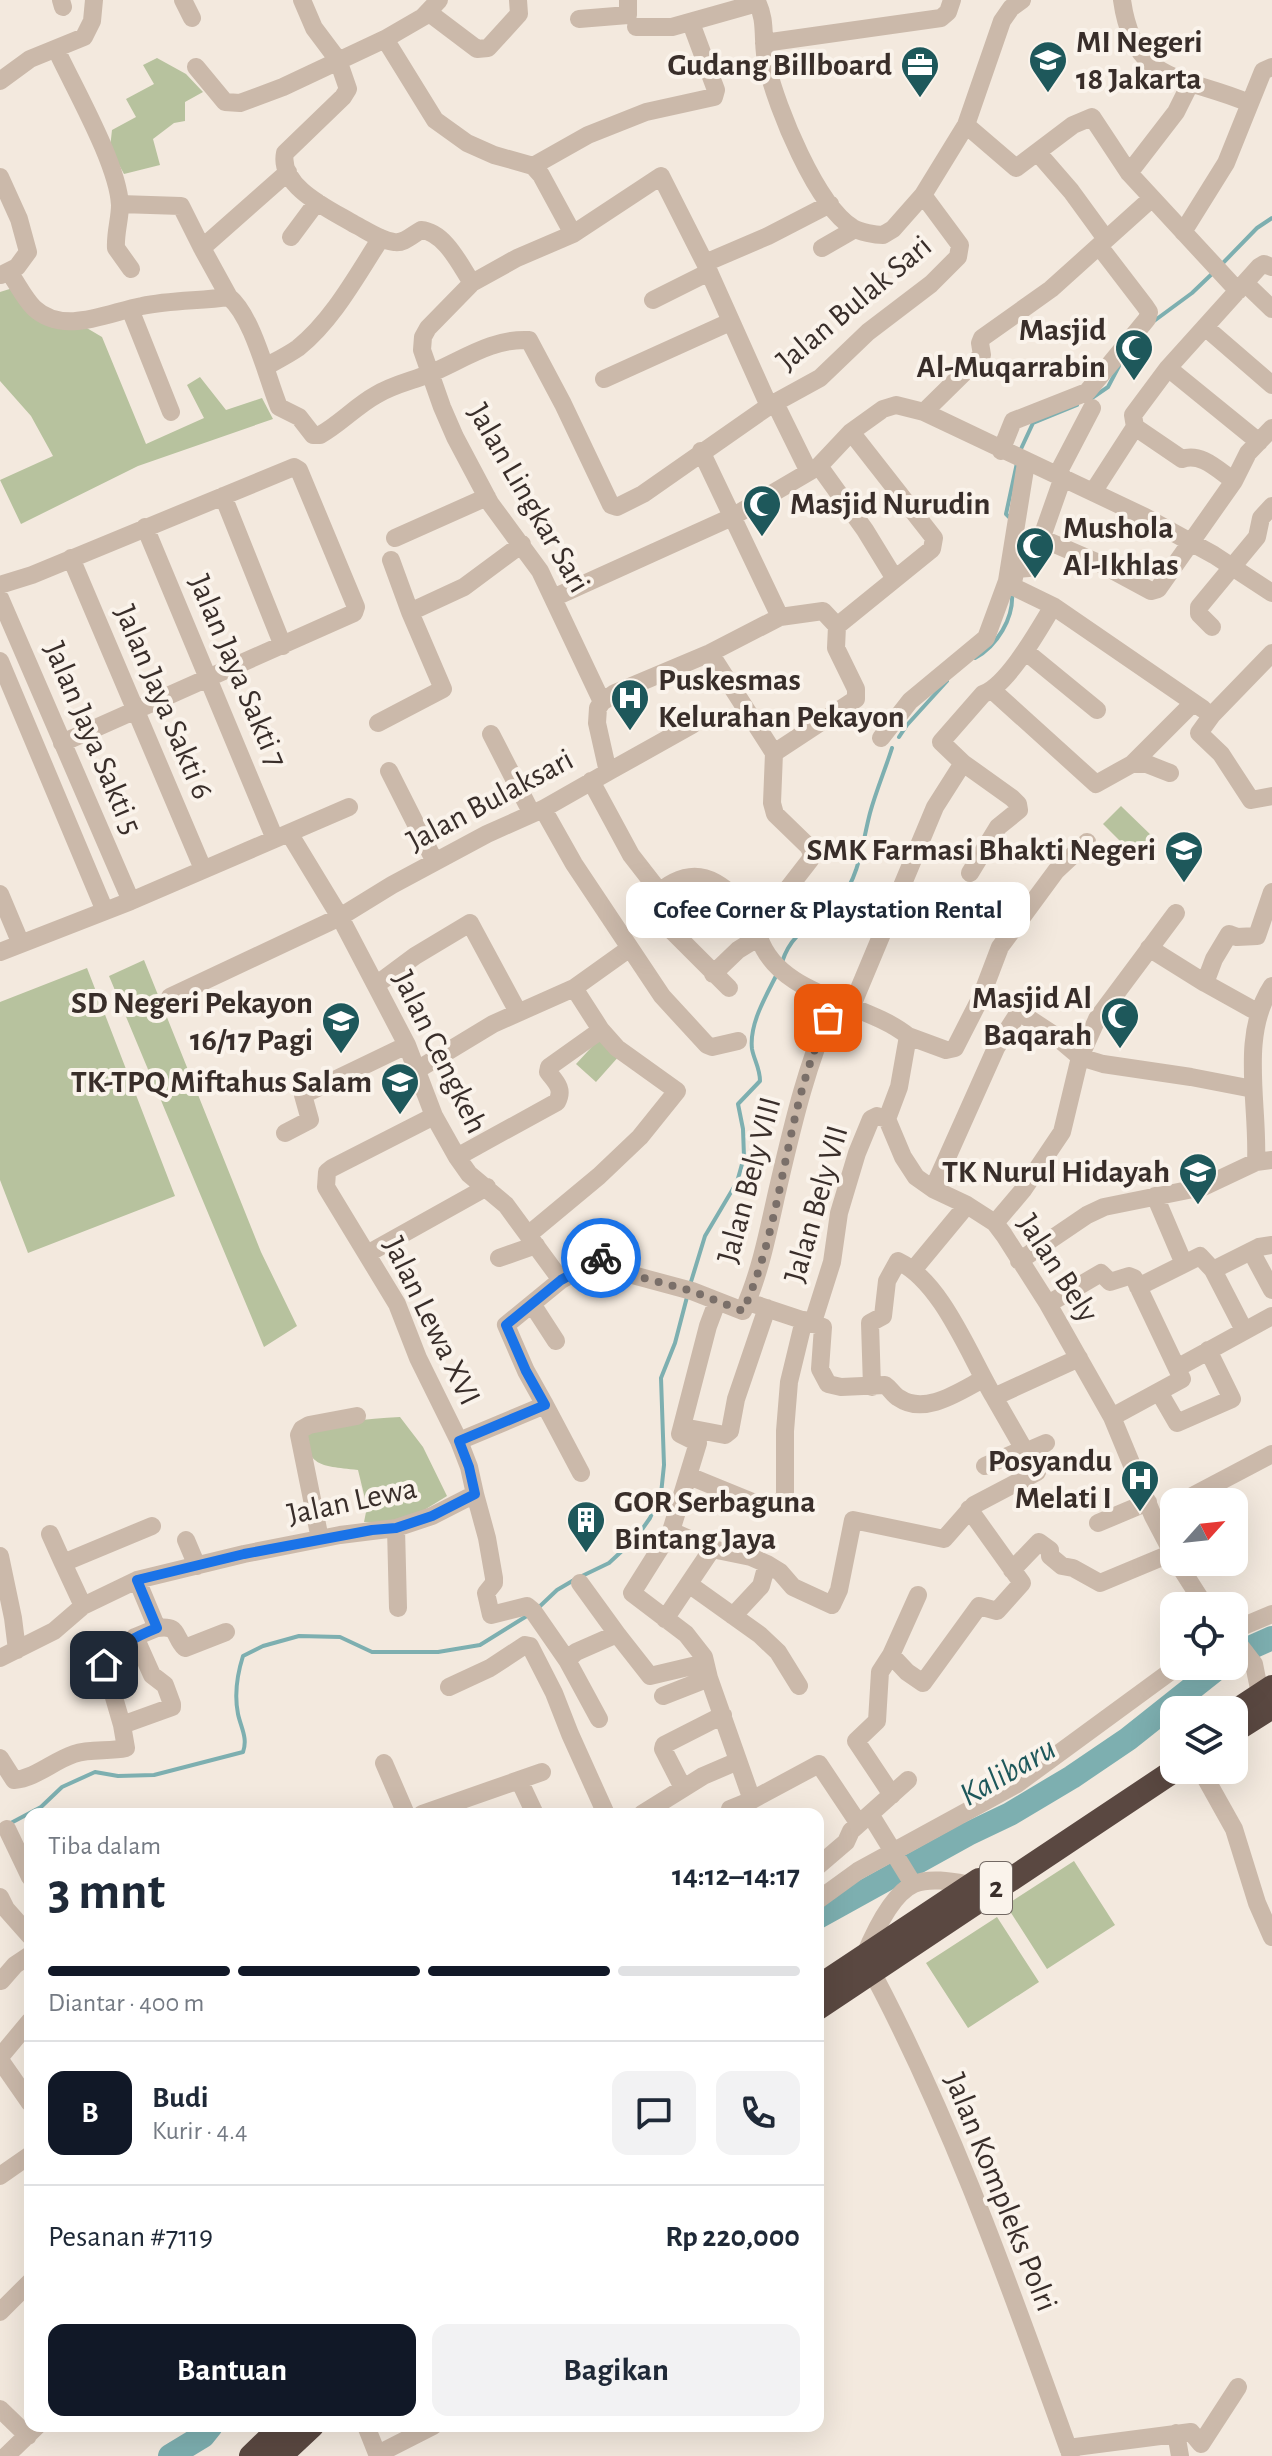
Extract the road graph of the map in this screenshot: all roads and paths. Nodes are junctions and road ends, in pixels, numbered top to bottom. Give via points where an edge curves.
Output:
1 (94, 0) edge
2 (183, 0) edge
3 (302, 0) edge
4 (518, 0) edge
5 (628, 0) edge
6 (952, 0) edge
7 (1022, 0) edge
8 (1122, 0) edge
9 (756, 2) edge
10 (426, 7) edge
11 (192, 18) dead end
12 (579, 19) dead end
13 (691, 23) junction
14 (636, 27) dead end
15 (385, 39) junction
16 (764, 43) junction
17 (56, 49) junction
18 (338, 60) junction
19 (196, 67) dead end
20 (1272, 67) edge
21 (0, 81) edge
22 (1190, 84) junction
23 (1249, 103) junction
24 (966, 125) junction
25 (1038, 153) junction
26 (678, 165) dead end
27 (533, 166) junction
28 (288, 172) junction
29 (1129, 173) junction
30 (661, 176) junction
31 (0, 177) edge
32 (923, 195) junction
33 (1151, 199) junction
34 (317, 202) junction
35 (120, 204) junction
36 (830, 204) junction
37 (855, 229) junction
38 (1183, 232) junction
39 (573, 234) junction
40 (291, 237) dead end
41 (381, 238) junction
42 (1102, 242) junction
43 (202, 248) junction
44 (822, 248) dead end
45 (1272, 267) edge
46 (707, 268) junction
47 (131, 269) dead end
48 (5, 274) edge
49 (472, 283) junction
50 (1241, 287) junction
51 (229, 297) junction
52 (653, 300) dead end
53 (130, 309) junction
54 (1272, 309) edge
55 (730, 322) junction
56 (1205, 327) junction
57 (265, 367) junction
58 (1168, 368) junction
59 (431, 373) junction
60 (604, 379) dead end
61 (1272, 385) edge
62 (772, 405) junction
63 (1092, 408) dead end
64 (171, 412) dead end
65 (924, 412) junction
66 (1135, 427) junction
67 (851, 432) junction
68 (1265, 435) edge
69 (701, 451) junction
70 (1014, 457) junction
71 (814, 469) junction
72 (1060, 476) junction
73 (1234, 481) junction
74 (1093, 492) junction
75 (223, 496) junction
76 (487, 497) junction
77 (1272, 506) edge
78 (732, 517) junction
79 (145, 527) junction
80 (395, 538) dead end
81 (1043, 539) junction
82 (1192, 542) junction
83 (522, 544) junction
84 (71, 558) junction
85 (391, 560) dead end
86 (1233, 567) junction
87 (895, 579) junction
88 (0, 585) edge
89 (1272, 593) edge
90 (0, 598) edge
91 (553, 598) junction
92 (1053, 606) junction
93 (410, 612) junction
94 (780, 617) junction
95 (837, 626) junction
96 (1212, 627) dead end
97 (283, 646) junction
98 (1025, 651) junction
99 (710, 653) junction
100 (1272, 653) edge
101 (0, 661) edge
102 (207, 679) junction
103 (6, 690) edge
104 (992, 690) junction
105 (602, 702) junction
106 (1193, 703) junction
107 (1097, 710) dead end
108 (135, 712) junction
109 (1212, 715) junction
110 (378, 723) dead end
111 (692, 725) dead end
112 (491, 734) dead end
113 (881, 738) dead end
114 (62, 743) junction
115 (774, 753) junction
116 (963, 763) junction
117 (1132, 764) junction
118 (389, 771) dead end
119 (608, 772) junction
120 (1170, 773) dead end
121 (591, 781) junction
122 (1272, 796) edge
123 (349, 807) dead end
124 (538, 812) junction
125 (282, 836) junction
126 (1087, 842) dead end
127 (435, 862) junction
128 (203, 869) junction
129 (970, 873) dead end
130 (659, 891) junction
131 (1272, 892) edge
132 (0, 894) edge
133 (131, 901) junction
134 (105, 911) junction
135 (1176, 913) dead end
136 (340, 917) junction
137 (761, 930) junction
138 (21, 944) junction
139 (630, 948) junction
140 (1149, 948) junction
141 (0, 952) edge
142 (713, 974) junction
143 (1205, 983) junction
144 (376, 985) junction
145 (1272, 986) edge
146 (574, 988) junction
147 (729, 988) dead end
148 (170, 997) dead end
149 (843, 1005) junction
150 (518, 1012) junction
151 (1259, 1013) junction
152 (601, 1030) junction
153 (908, 1036) junction
154 (738, 1041) dead end
155 (407, 1045) junction
156 (1080, 1057) junction
157 (417, 1070) junction
158 (1253, 1089) junction
159 (434, 1116) junction
160 (887, 1119) junction
161 (285, 1133) dead end
162 (457, 1157) junction
163 (1264, 1161) edge
164 (487, 1187) junction
165 (933, 1189) junction
166 (1155, 1196) junction
167 (967, 1205) junction
168 (995, 1223) junction
169 (532, 1240) junction
170 (1272, 1245) edge
171 (1251, 1251) junction
172 (367, 1254) junction
173 (499, 1258) dead end
174 (1019, 1261) junction
175 (1184, 1264) junction
176 (914, 1269) junction
177 (1213, 1270) junction
178 (561, 1280) junction
179 (1138, 1287) junction
180 (1272, 1290) edge
181 (717, 1302) junction
182 (748, 1302) junction
183 (532, 1304) junction
184 (1048, 1304) junction
185 (767, 1308) junction
186 (1272, 1316) edge
187 (813, 1322) junction
188 (1244, 1330) junction
189 (556, 1341) dead end
190 (1208, 1350) junction
191 (1079, 1358) junction
192 (1177, 1368) junction
193 (983, 1379) junction
194 (872, 1387) junction
195 (1159, 1392) junction
196 (994, 1397) junction
197 (545, 1405) junction
198 (357, 1416) dead end
199 (1112, 1417) junction
200 (682, 1427) junction
201 (459, 1441) junction
202 (1046, 1443) dead end
203 (1025, 1450) junction
204 (1272, 1454) edge
205 (985, 1466) dead end
206 (581, 1473) dead end
207 (689, 1476) junction
208 (1208, 1488) edge
209 (475, 1494) junction
210 (1160, 1507) edge
211 (969, 1509) junction
212 (1151, 1509) junction
213 (1098, 1523) dead end
214 (152, 1526) dead end
215 (396, 1528) junction
216 (1160, 1528) edge
217 (671, 1531) junction
218 (50, 1534) dead end
219 (320, 1539) junction
220 (186, 1540) dead end
221 (712, 1549) junction
222 (0, 1556) edge
223 (1160, 1562) edge
224 (63, 1563) junction
225 (767, 1564) junction
226 (197, 1566) junction
227 (1012, 1570) junction
228 (137, 1580) junction
229 (580, 1583) dead end
230 (690, 1585) junction
231 (918, 1595) dead end
232 (83, 1606) junction
233 (398, 1608) dead end
234 (1272, 1614) edge
235 (733, 1616) junction
236 (665, 1619) junction
237 (157, 1628) junction
238 (1248, 1628) edge
239 (226, 1632) dead end
240 (617, 1634) junction
241 (135, 1637) junction
242 (8, 1654) edge
243 (891, 1655) junction
244 (1248, 1655) edge
245 (567, 1660) junction
246 (1252, 1661) junction
247 (1272, 1670) edge
248 (707, 1671) junction
249 (1160, 1679) edge
250 (799, 1686) dead end
251 (449, 1687) dead end
252 (663, 1696) dead end
253 (1268, 1699) edge
254 (1248, 1707) edge
255 (723, 1715) junction
256 (1248, 1718) edge
257 (599, 1719) dead end
258 (122, 1725) junction
259 (0, 1758) edge
260 (1160, 1760) edge
261 (738, 1761) junction
262 (384, 1763) dead end
263 (542, 1772) dead end
264 (1160, 1779) edge
265 (519, 1780) junction
266 (908, 1780) dead end
267 (1209, 1784) edge
268 (683, 1788) junction
269 (892, 1795) junction
270 (752, 1800) junction
271 (465, 1807) edge
272 (403, 1808) edge
273 (532, 1808) edge
274 (603, 1808) edge
275 (651, 1808) edge
276 (732, 1808) edge
277 (865, 1819) junction
278 (7, 1829) dead end
279 (824, 1861) edge
280 (24, 1864) edge
281 (904, 1869) junction
282 (971, 1885) junction
283 (824, 1896) edge
284 (0, 1897) edge
285 (24, 1929) edge
286 (1272, 1937) edge
287 (24, 1959) edge
288 (868, 1964) junction
289 (1, 1981) edge
290 (824, 1984) edge
291 (824, 2003) edge
292 (24, 2028) edge
293 (0, 2058) edge
294 (24, 2094) edge
295 (24, 2159) edge
296 (0, 2176) edge
297 (24, 2288) edge
298 (0, 2312) edge
299 (1238, 2387) dead end
300 (0, 2409) edge
301 (24, 2426) edge
302 (31, 2432) edge
303 (276, 2432) edge
304 (306, 2432) edge
305 (368, 2432) edge
306 (422, 2432) edge
307 (1176, 2433) junction
308 (1069, 2452) edge
309 (378, 2455) edge
310 (6, 2456) edge
311 (251, 2456) edge
312 (280, 2456) edge
313 (1180, 2456) edge

1 - 17 street via 84,37
2 - 11 street
3 - 18 street via 314,28
4 - 10 street via 519,14 488,48 477,49
5 - 12 street via 628,15
6 - 16 street via 941,18
7 - 24 street, Jalan Bulak Sari via 1002,21
8 - 22 street via 1126,28 1143,57
9 - 13 street
9 - 16 street via 764,19
10 - 15 street
13 - 14 street
13 - 27 street via 714,97 646,112 588,135
15 - 18 street
15 - 27 street via 435,120 467,143
16 - 36 street via 779,107
17 - 21 street via 30,59
17 - 35 street via 102,146
18 - 19 street via 234,104 225,102
18 - 28 street via 347,93 285,153
20 - 23 street via 1263,71
22 - 23 street
22 - 29 street via 1176,112
23 - 38 street via 1226,163
24 - 25 street via 1016,168
24 - 32 street, Jalan Bulak Sari
25 - 29 street via 1092,117
25 - 42 street via 1071,191
26 - 30 street, Jalan Lingkar Sari
27 - 39 street
28 - 34 street
28 - 43 street
29 - 33 street
30 - 39 street, Jalan Lingkar Sari
30 - 46 street
31 - 48 street via 28,252
32 - 37 street via 888,233
32 - 62 street, Jalan Bulak Sari via 960,245 958,257 830,370
33 - 38 street
33 - 42 street
34 - 40 street
34 - 41 street
35 - 43 street via 181,206
35 - 47 street via 116,248
36 - 37 street
36 - 46 street
37 - 44 street
38 - 50 street
39 - 49 street, Jalan Lingkar Sari
41 - 49 street via 397,243 421,230 433,233
41 - 57 street via 319,326 297,348
42 - 65 street via 1051,289 982,338 982,355
42 - 70 street via 1149,312 1147,319 1082,395 1013,421
43 - 51 street
45 - 50 street via 1259,267
46 - 52 street
46 - 55 street
48 - 53 street via 34,308 55,319 95,319
49 - 59 street, Jalan Lingkar Sari via 423,337
50 - 54 street
50 - 56 street
51 - 53 street
51 - 57 street via 251,331
53 - 64 street
55 - 60 street
55 - 62 street
56 - 58 street
56 - 61 street
57 - 59 street via 279,407 299,417 316,436 377,394
58 - 66 street via 1133,415
58 - 68 street
59 - 69 street, Jalan Bulak Sari via 486,347 530,341 614,507 643,494
59 - 76 street, Jalan Lingkar Sari
62 - 69 street, Jalan Bulak Sari
62 - 71 street
63 - 72 street
65 - 67 street via 890,406
65 - 70 street
66 - 73 street via 1182,459 1192,455
66 - 74 street
67 - 71 street
67 - 87 street via 934,538 932,549
68 - 73 street via 1239,466
69 - 78 street
70 - 72 street
70 - 113 street via 1007,581 986,638 910,701
71 - 78 street
71 - 87 street via 865,530
72 - 74 street
72 - 81 street
73 - 82 street
74 - 82 street
75 - 79 street
75 - 97 street
75 - 97 street via 296,467 356,607 354,613
76 - 80 street
76 - 83 street, Jalan Lingkar Sari
77 - 86 street via 1259,520 1257,537
78 - 91 street
78 - 94 street
79 - 84 street
79 - 102 street, Jalan Jaya Sakti 7
81 - 82 street via 1151,591 1162,586
81 - 92 street via 1031,567 1015,570 1013,584
82 - 86 street
83 - 91 street, Jalan Lingkar Sari
83 - 93 street via 464,587
84 - 88 street
84 - 108 street, Jalan Jaya Sakti 6
85 - 93 street
86 - 89 street
86 - 96 street via 1198,609
87 - 95 street
90 - 114 street, Jalan Jaya Sakti 5
91 - 105 street, Jalan Lingkar Sari
92 - 98 street
92 - 106 street
93 - 110 street via 443,689
94 - 95 street via 823,611
94 - 99 street
95 - 115 street via 836,648 856,699
97 - 102 street
98 - 104 street
98 - 107 street
99 - 105 street
99 - 115 street
100 - 109 street
101 - 103 street
102 - 108 street
102 - 125 street, Jalan Jaya Sakti 7
103 - 134 street
104 - 116 street via 941,742
104 - 117 street via 1094,783
105 - 119 street, Jalan Bulaksari via 597,723
106 - 109 street
106 - 117 street
108 - 114 street
108 - 128 street, Jalan Jaya Sakti 6
109 - 122 street via 1200,737 1221,754 1251,800
111 - 119 street
112 - 124 street
114 - 133 street, Jalan Jaya Sakti 5
115 - 137 street via 772,808 811,856
116 - 129 street via 1012,798 1019,810 998,827
116 - 149 street, Jalan Bely VIII via 935,807
117 - 120 street
118 - 127 street
119 - 121 street, Jalan Bulaksari
121 - 124 street, Jalan Bulaksari
121 - 130 street via 631,855
123 - 125 street
124 - 127 street, Jalan Bulaksari
124 - 139 street
125 - 128 street
125 - 136 street, Jalan Cengkeh
126 - 153 street via 1056,871 1000,947 955,1048 946,1050
127 - 136 street, Jalan Bulaksari
128 - 133 street
130 - 137 street via 706,877 722,885
130 - 142 street via 651,899 657,916
131 - 143 street via 1257,936 1229,934
132 - 138 street
133 - 134 street
134 - 138 street
135 - 140 street
136 - 144 street, Jalan Cengkeh
136 - 148 street, Jalan Bulaksari
137 - 142 street
137 - 149 street via 778,966
138 - 141 street
139 - 146 street
139 - 154 street via 703,1043 712,1047
140 - 143 street
140 - 156 street via 1097,1019
142 - 147 street
143 - 151 street
144 - 150 street via 470,923
144 - 155 street, Jalan Cengkeh
145 - 151 street
146 - 150 street
146 - 152 street
149 - 153 street
149 - 182 street, Jalan Bely VIII via 820,1033
150 - 157 street
151 - 158 street
152 - 162 street via 549,1067 561,1094 557,1102
152 - 169 street via 676,1095 640,1137
153 - 160 street via 902,1079
155 - 157 street, Jalan Cengkeh
155 - 161 street via 303,1095 310,1120
156 - 158 street
156 - 165 street via 1024,1013 1017,1014 996,1048
156 - 168 street via 1062,1132
157 - 159 street, Jalan Cengkeh
158 - 163 street
159 - 162 street, Jalan Cengkeh
159 - 172 street, Jalan Lewa XVI via 327,1172 326,1187
160 - 165 street, Jalan Bely via 909,1168
160 - 187 street, Jalan Bely VII via 871,1119 857,1153
162 - 164 street, Jalan Cengkeh
163 - 166 street via 1203,1187
164 - 169 street, Jalan Cengkeh
164 - 172 street
165 - 167 street, Jalan Bely
166 - 174 street via 1087,1215
166 - 175 street
167 - 168 street, Jalan Bely
167 - 176 street
168 - 174 street, Jalan Bely
169 - 173 street
169 - 178 street, Jalan Cengkeh
170 - 171 street
171 - 177 street
171 - 180 street
172 - 201 street, Jalan Lewa XVI via 397,1304
174 - 184 street, Jalan Bely
175 - 177 street via 1201,1256
175 - 179 street
176 - 193 street via 950,1318
176 - 194 street via 895,1263 883,1316 870,1323
177 - 188 street
178 - 181 street via 613,1252 629,1274
178 - 183 street
179 - 184 street via 1132,1276 1110,1282 1101,1273
179 - 192 street
181 - 182 street via 742,1312
181 - 200 street
182 - 185 street, Jalan Bely VIII
183 - 189 street
183 - 197 street via 506,1326
184 - 191 street, Jalan Bely
185 - 187 street, Jalan Bely VIII
185 - 200 street via 730,1431 725,1435
186 - 188 street
187 - 194 street via 824,1331 820,1369 825,1382
187 - 207 street via 789,1382 785,1497 777,1504 760,1505
188 - 190 street
190 - 192 street
190 - 195 street via 1232,1399 1177,1423
191 - 196 street
191 - 199 street, Jalan Bely
192 - 195 street via 1181,1380
193 - 194 street via 929,1404 906,1402 885,1385
193 - 196 street
195 - 199 street
196 - 203 street
197 - 201 street
197 - 206 street
198 - 219 street via 309,1425 299,1435
199 - 212 street, Jalan Bely
200 - 207 street via 681,1437 698,1443
201 - 209 street
202 - 203 street
203 - 205 street
203 - 211 street via 1037,1472
204 - 208 street
207 - 217 street
209 - 215 street, Jalan Lewa
209 - 245 street via 494,1578 486,1593 490,1613 527,1606
210 - 212 street
211 - 225 street via 943,1540 853,1520 832,1605 793,1587
211 - 227 street
212 - 213 street
212 - 216 street, Jalan Bely
214 - 224 street
215 - 219 street, Jalan Lewa
215 - 233 street
217 - 221 street
217 - 236 street via 632,1591
218 - 224 street
219 - 226 street, Jalan Lewa
220 - 226 street
221 - 225 street
221 - 230 street
222 - 242 street via 13,1618
223 - 227 street via 1100,1583 1062,1566 1041,1542
224 - 232 street
225 - 235 street via 761,1586
226 - 228 street, Jalan Lewa
227 - 243 street via 1022,1584 997,1611 979,1606 923,1683
228 - 232 street, Jalan Lewa
228 - 237 street
229 - 240 street
230 - 235 street
230 - 236 street
231 - 243 street
232 - 242 street, Jalan Lewa via 54,1631
234 - 238 street
235 - 250 street via 778,1652
236 - 248 street via 686,1634 704,1657
237 - 239 street via 174,1630 185,1648
237 - 241 street
240 - 245 street
240 - 248 street via 650,1676
241 - 258 street via 104,1663
241 - 258 street via 152,1675 165,1685 172,1707
243 - 269 street via 880,1672 877,1721 856,1742
244 - 246 street
245 - 257 street
246 - 247 street
246 - 253 street
248 - 252 street
248 - 255 street
249 - 281 street
251 - 274 street via 530,1646
253 - 254 highway
253 - 256 highway
255 - 261 street
255 - 268 street via 663,1747
258 - 259 street via 124,1750 86,1750 22,1779 14,1780
260 - 282 highway, 2
261 - 268 street
261 - 270 street
262 - 272 street
263 - 265 street
264 - 288 highway, 2
265 - 271 street
265 - 273 street
266 - 269 street
267 - 286 street via 1234,1829
268 - 275 street
269 - 277 street
270 - 276 street
270 - 277 street via 819,1764
277 - 279 street
277 - 281 street
278 - 280 street
281 - 282 street
281 - 283 street via 858,1871
281 - 288 street via 876,1929
282 - 288 highway, 2
284 - 285 street
287 - 289 street
288 - 290 highway, 2
288 - 291 highway, 2
288 - 308 street, Jalan Kompleks Polri via 964,2172
292 - 293 street
293 - 294 street
295 - 296 street
297 - 298 street
299 - 307 street via 1202,2443 1191,2432
300 - 301 street
302 - 310 street
303 - 311 highway
304 - 312 highway
305 - 309 street
306 - 309 street
307 - 308 street
307 - 313 street

